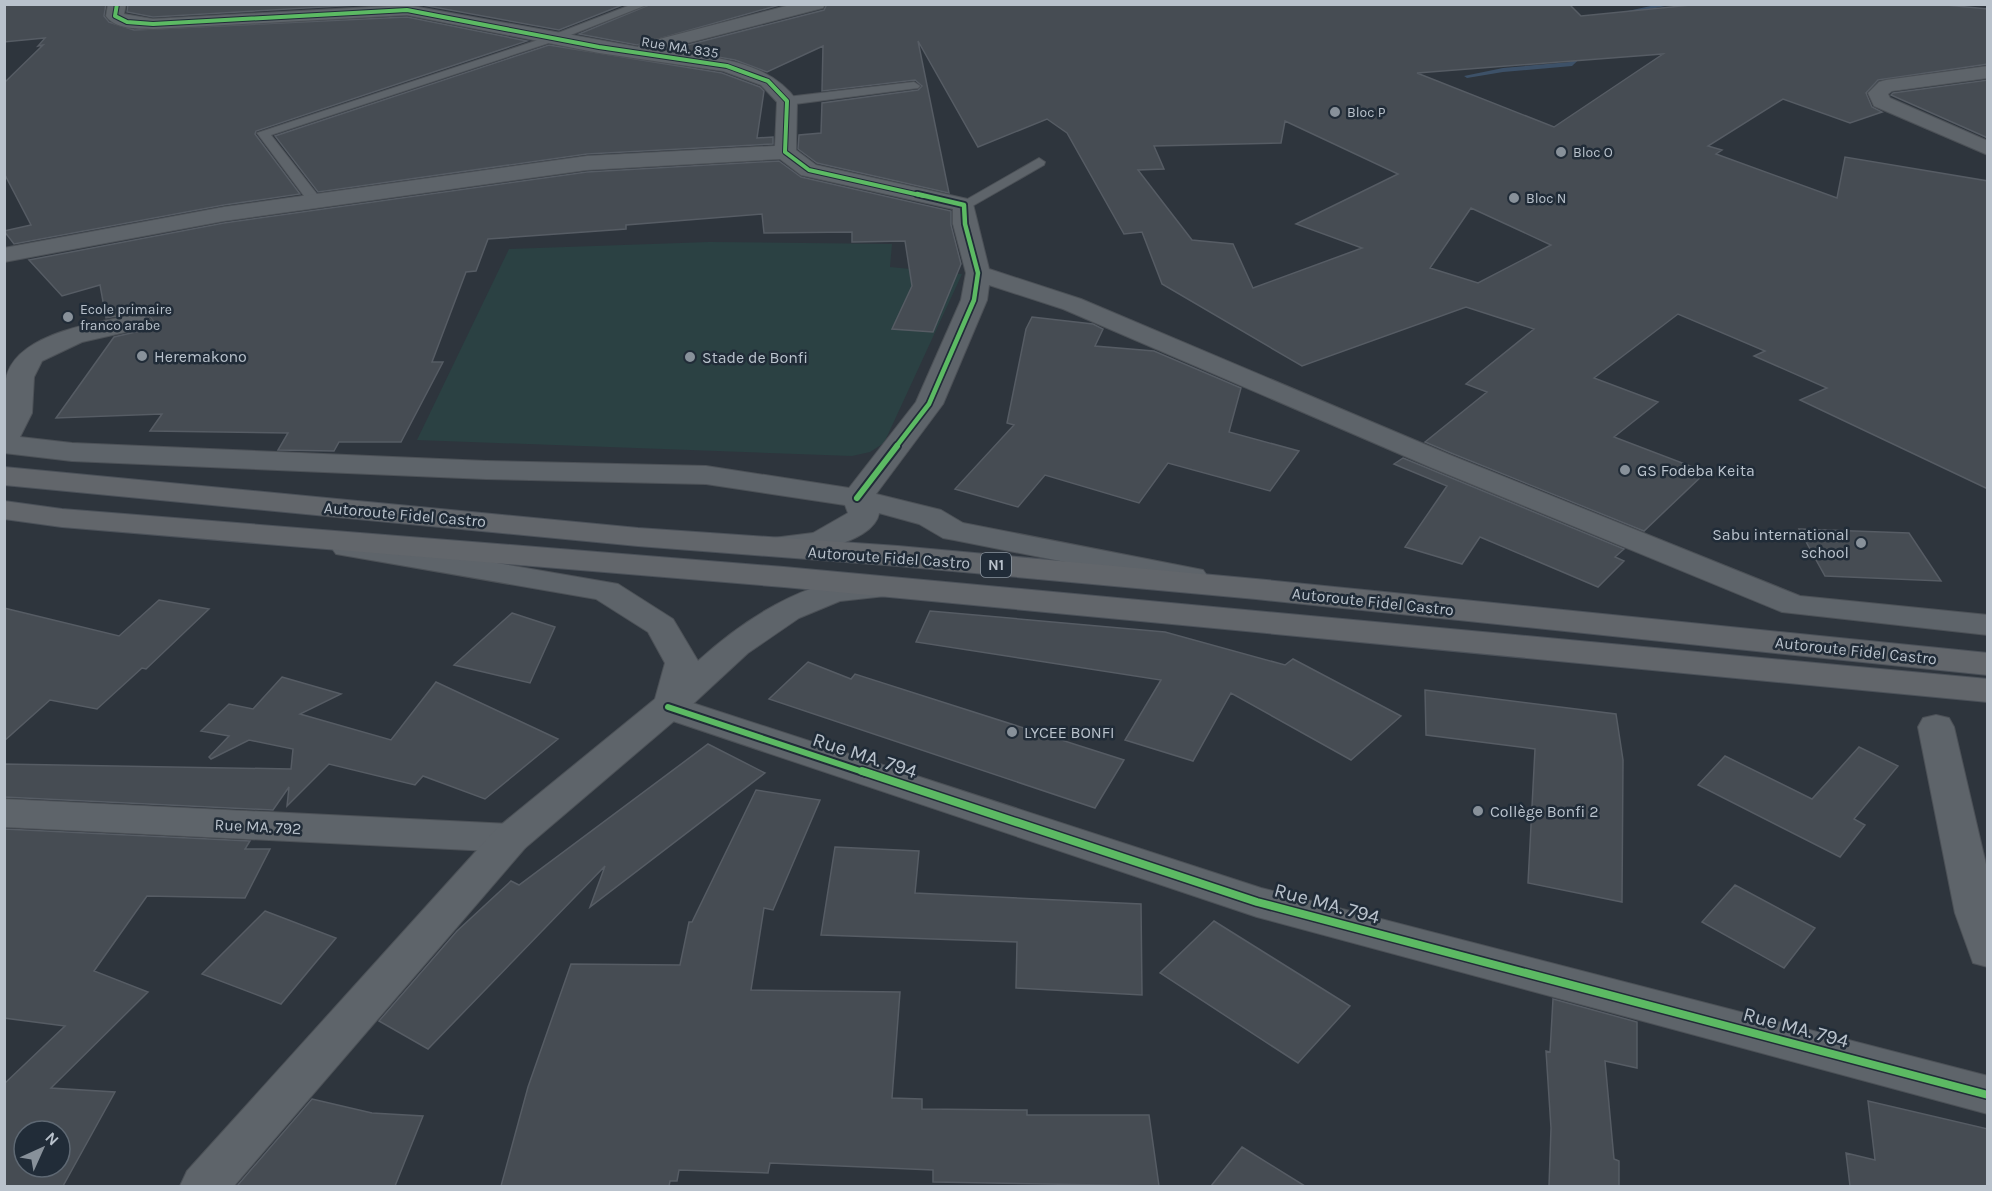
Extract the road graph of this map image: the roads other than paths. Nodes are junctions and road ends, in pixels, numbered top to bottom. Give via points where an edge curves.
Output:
1 (117, 4) edge
2 (644, 4) edge
3 (817, 4) edge
4 (554, 38) junction
5 (633, 51) junction
6 (1988, 72) edge
7 (914, 86) dead end
8 (787, 101) junction
9 (1988, 149) edge
10 (785, 152) junction
11 (1039, 162) dead end
12 (315, 201) junction
13 (964, 205) junction
14 (4, 255) edge
15 (978, 273) junction
16 (139, 322) dead end
17 (4, 442) edge
18 (4, 476) edge
19 (857, 498) junction
20 (4, 510) edge
21 (279, 535) junction
22 (764, 547) junction
23 (891, 587) junction
24 (1256, 589) junction
25 (1988, 625) edge
26 (1988, 664) edge
27 (1988, 691) edge
28 (670, 705) junction
29 (1936, 727) dead end
30 (4, 813) edge
31 (511, 838) junction
32 (1988, 951) edge
33 (1988, 1095) edge
34 (204, 1186) edge

1 - 4 street, Rue MA. 835 via 115,16 153,24 407,10
2 - 4 lane
3 - 5 street
4 - 5 street, Rue MA. 835
4 - 12 lane via 263,133
5 - 8 street, Rue MA. 835 via 727,66 768,81
6 - 9 street via 1886,86 1878,93 1881,102
7 - 8 lane
8 - 10 street
10 - 12 street via 587,163
10 - 13 street via 809,170
11 - 13 lane
12 - 14 street
13 - 15 street
15 - 19 street via 974,300 929,404
15 - 25 street via 1072,304 1440,461 1794,605
16 - 17 street via 74,336 32,356 20,377 18,413
17 - 19 street via 84,453 706,475
18 - 22 highway, Autoroute Fidel Castro / N1
19 - 22 street via 864,514 842,534 811,544
19 - 24 street via 930,517 954,531 975,536
20 - 21 highway, Autoroute Fidel Castro / N1
21 - 23 highway, Autoroute Fidel Castro / N1
21 - 28 street via 606,591 661,626 682,663
22 - 24 highway, Autoroute Fidel Castro / N1
23 - 27 highway, Autoroute Fidel Castro / N1
23 - 28 street via 834,592 787,611 736,645
24 - 26 highway, Autoroute Fidel Castro / N1
28 - 31 street
28 - 33 street, Rue MA. 794 via 1257,902
29 - 32 street via 1976,913
30 - 31 street, Rue MA. 792
31 - 34 street

